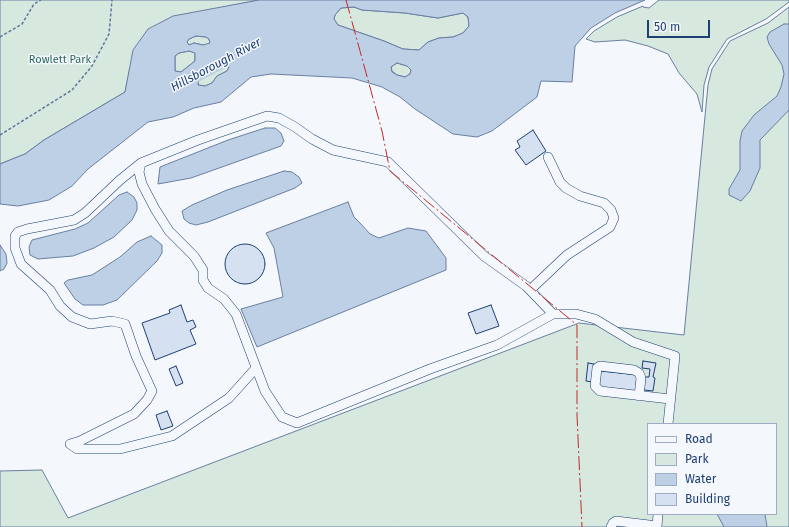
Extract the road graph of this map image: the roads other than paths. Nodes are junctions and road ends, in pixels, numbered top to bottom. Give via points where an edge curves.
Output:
1 (548, 157) dead end
2 (141, 163) junction
3 (530, 290) junction
4 (553, 314) junction
5 (256, 368) junction
6 (639, 396) junction
7 (670, 399) junction
8 (668, 423) edge
9 (658, 515) edge
10 (637, 525) edge
11 (657, 526) edge
12 (611, 527) edge

1 - 3 street via 560,182 566,188 580,196 604,203 612,210 614,218 610,227 567,255
2 - 3 street via 255,119 267,116 279,118 333,150 388,162 484,256
2 - 5 street via 139,172 142,184 155,209 169,231 194,256 203,270 203,280 208,288 224,299 236,314
2 - 5 street via 74,220 27,229 15,236 15,248 21,264 50,290 60,306 72,317 90,324 112,321 125,324 152,391 148,400 134,414 70,444 77,449 120,449 172,436 230,398
3 - 4 street
4 - 5 street via 497,345 297,422 282,417 265,391
4 - 7 street via 576,314 595,319 633,342 675,356
6 - 6 street via 598,390 595,386 597,368 600,366 634,370 639,373
6 - 7 street
7 - 8 street
9 - 11 street
10 - 11 street
10 - 12 street via 616,521

